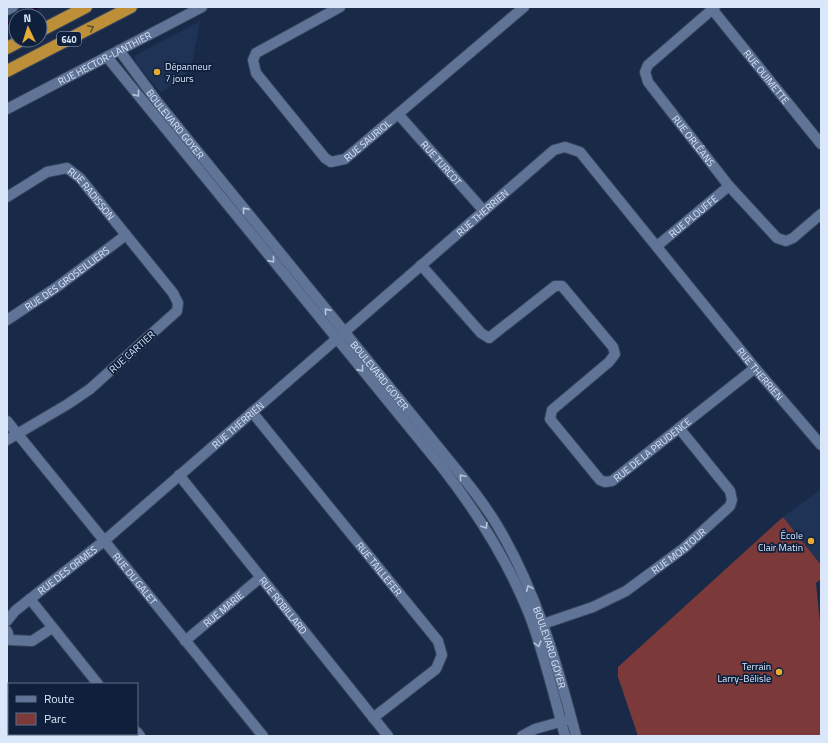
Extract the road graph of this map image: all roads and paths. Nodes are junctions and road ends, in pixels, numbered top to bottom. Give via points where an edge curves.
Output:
1 (13, 7) edge
2 (86, 7) edge
3 (131, 7) edge
4 (202, 7) edge
5 (340, 7) edge
6 (524, 7) edge
7 (714, 8) edge
8 (7, 10) edge
9 (48, 27) edge
10 (119, 50) junction
11 (107, 57) junction
12 (7, 71) edge
13 (7, 109) edge
14 (399, 115) junction
15 (821, 144) edge
16 (730, 186) junction
17 (7, 197) edge
18 (484, 212) junction
19 (821, 214) edge
20 (126, 235) junction
21 (657, 246) junction
22 (421, 265) junction
23 (7, 320) edge
24 (341, 335) junction
25 (754, 368) junction
26 (252, 412) junction
27 (7, 421) edge
28 (679, 428) junction
29 (17, 433) junction
30 (7, 440) edge
31 (821, 445) edge
32 (179, 475) junction
33 (104, 541) junction
34 (261, 577) junction
35 (30, 599) junction
36 (7, 621) edge
37 (538, 626) junction
38 (52, 628) junction
39 (7, 631) edge
40 (185, 641) junction
41 (97, 683) edge
42 (374, 718) junction
43 (571, 720) junction
44 (561, 722) junction
45 (263, 736) edge
46 (388, 736) edge
47 (522, 736) edge
48 (565, 736) edge
49 (576, 736) edge

1 - 8 street
2 - 9 highway, 640
12 -> 3 highway, 640
4 - 10 street, RUE HECTOR-LANTHIER
5 - 14 street, RUE SAURIOL via 256,53 253,60 256,73 325,158 331,162 345,159
6 - 14 street, RUE SAURIOL
7 - 15 street, RUE OUIMETTE
7 - 16 street, RUE ORLÉANS via 648,65 645,72 648,82
10 - 11 street, RUE HECTOR-LANTHIER
24 -> 10 street, BOULEVARD GOYER via 158,104
11 - 13 street, RUE HECTOR-LANTHIER
11 -> 24 street, BOULEVARD GOYER
14 - 18 street, RUE TURCOT
16 - 19 street, RUE ORLÉANS via 777,238 786,241
16 - 21 street, RUE PLOUFFE
17 - 20 street, RUE RADISSON via 47,172 67,168 80,178
18 - 21 street, RUE THERRIEN via 554,150 565,147 580,152
18 - 22 street, RUE THERRIEN
20 - 23 street, RUE DES GROSEILLIERS via 57,287
20 - 29 street, RUE CARTIER via 173,293 178,303 177,311 90,389
21 - 25 street, RUE THERRIEN
22 - 24 street, RUE THERRIEN
22 - 28 street, RUE DE LA PRUDENCE via 481,333 489,338 555,286 562,286 613,347 615,354 609,362 552,410 550,419 600,480 612,481
24 - 26 street, RUE THERRIEN
24 - 37 street, BOULEVARD GOYER via 478,515 502,555
25 - 28 street, RUE DE LA PRUDENCE
25 - 31 street, RUE THERRIEN
26 - 32 street, RUE THERRIEN
26 - 42 street, RUE TAILLEFER via 438,640 442,655 436,669
27 - 29 street, RUE DU GALET
28 - 37 street, RUE MONTOUR via 730,492 730,506 684,548 626,591
29 - 30 street, RUE CARTIER
29 - 33 street, RUE DU GALET
32 - 33 street, RUE THERRIEN
32 - 34 street, RUE ROBILLARD
33 - 35 street, RUE DES ORMES
33 - 40 street, RUE DU GALET
34 - 40 street, RUE MARIE
34 - 42 street, RUE ROBILLARD
35 - 36 street, RUE DES ORMES
35 - 38 street, RUE DES ORMES
37 - 43 street, BOULEVARD GOYER
37 -> 44 street, BOULEVARD GOYER
38 - 39 street via 32,641 10,640
38 - 41 street, RUE DES ORMES
40 - 45 street, RUE DU GALET
42 - 46 street, RUE ROBILLARD
43 - 44 street
43 - 49 street, BOULEVARD GOYER
44 - 47 street via 535,729
44 - 48 street, BOULEVARD GOYER

